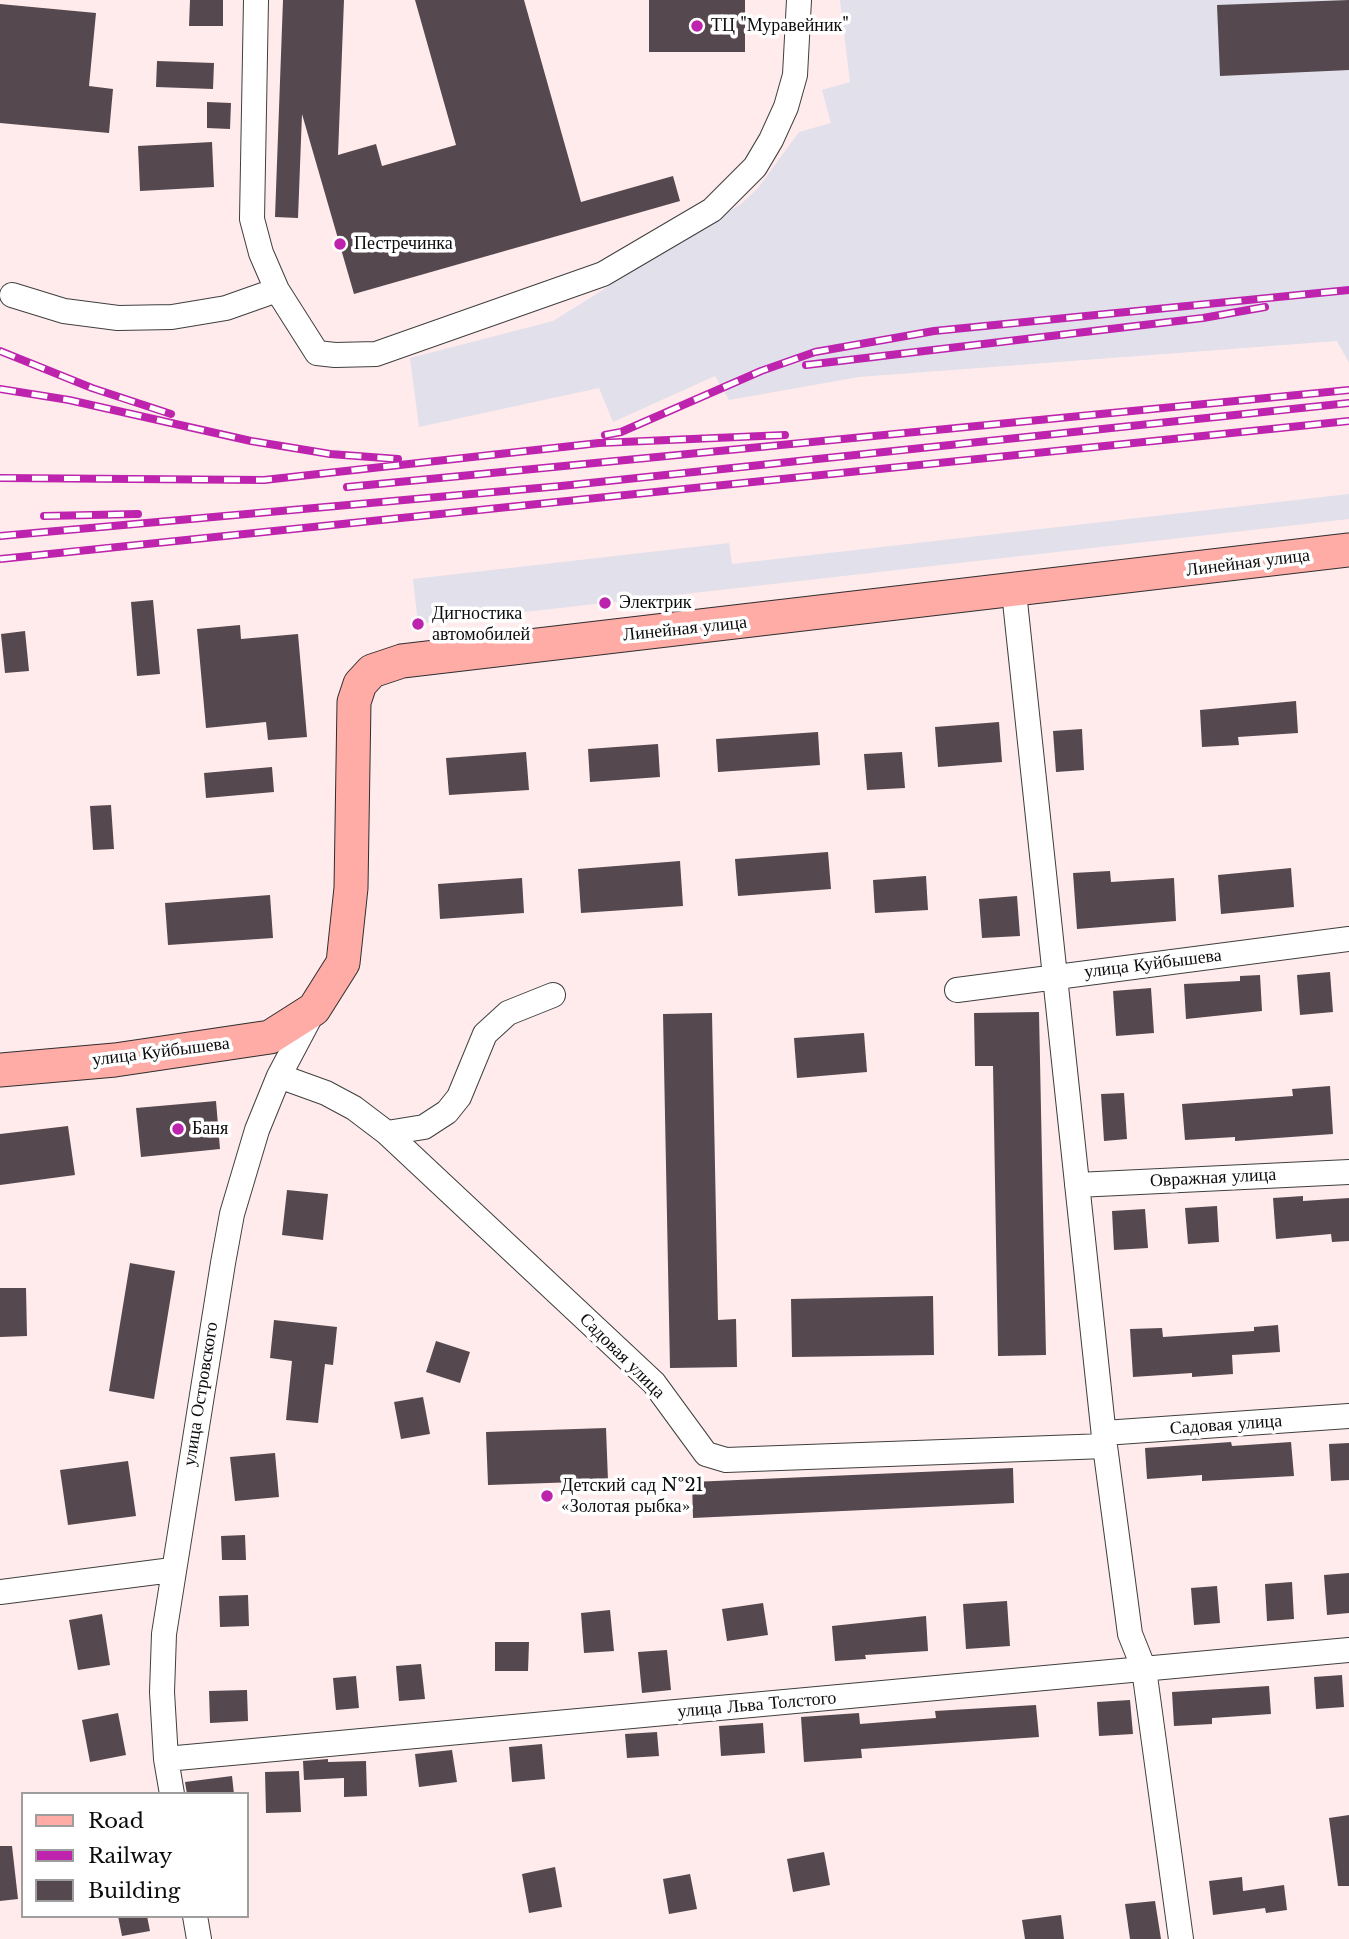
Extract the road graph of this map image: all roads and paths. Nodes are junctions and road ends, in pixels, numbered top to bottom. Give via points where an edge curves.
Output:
1 (256, 0) edge
2 (799, 0) edge
3 (277, 290) junction
4 (12, 295) dead end
5 (1349, 550) edge
6 (1014, 592) junction
7 (1349, 939) edge
8 (1055, 977) junction
9 (957, 990) dead end
10 (553, 995) dead end
11 (314, 1009) junction
12 (0, 1070) edge
13 (279, 1076) junction
14 (387, 1133) junction
15 (1349, 1171) edge
16 (1077, 1185) junction
17 (1349, 1416) edge
18 (1104, 1440) junction
19 (172, 1570) junction
20 (0, 1592) edge
21 (1349, 1650) edge
22 (1144, 1669) junction
23 (166, 1759) junction
24 (172, 1792) edge
25 (195, 1918) edge
26 (199, 1939) edge
27 (1181, 1939) edge

1 - 3 street via 252,219
2 - 3 street via 795,75 782,115 755,166 712,211 603,274 376,354 317,353
3 - 4 street via 226,308 132,318 64,311
5 - 6 street, Линейная улица
6 - 8 street
6 - 11 street, Линейная улица via 402,661 372,671 360,684 354,702 351,888 344,963
7 - 8 street, улица Куйбышева
8 - 9 street, улица Куйбышева
8 - 16 street
10 - 14 street via 508,1013 485,1034 459,1097 447,1112 424,1127
11 - 12 street, улица Куйбышева via 270,1037 115,1060
11 - 13 street, улица Островского
13 - 14 street, Садовая улица via 327,1093
13 - 19 street, улица Островского via 232,1214
14 - 18 street, Садовая улица via 654,1383 706,1454 726,1460
15 - 16 street, Овражная улица
16 - 18 street
17 - 18 street, Садовая улица
18 - 22 street via 1130,1634
19 - 20 street
19 - 23 street, улица Островского via 162,1692
21 - 22 street, улица Льва Толстого
22 - 23 street, улица Льва Толстого
22 - 27 street
23 - 24 street, улица Островского
25 - 26 street

